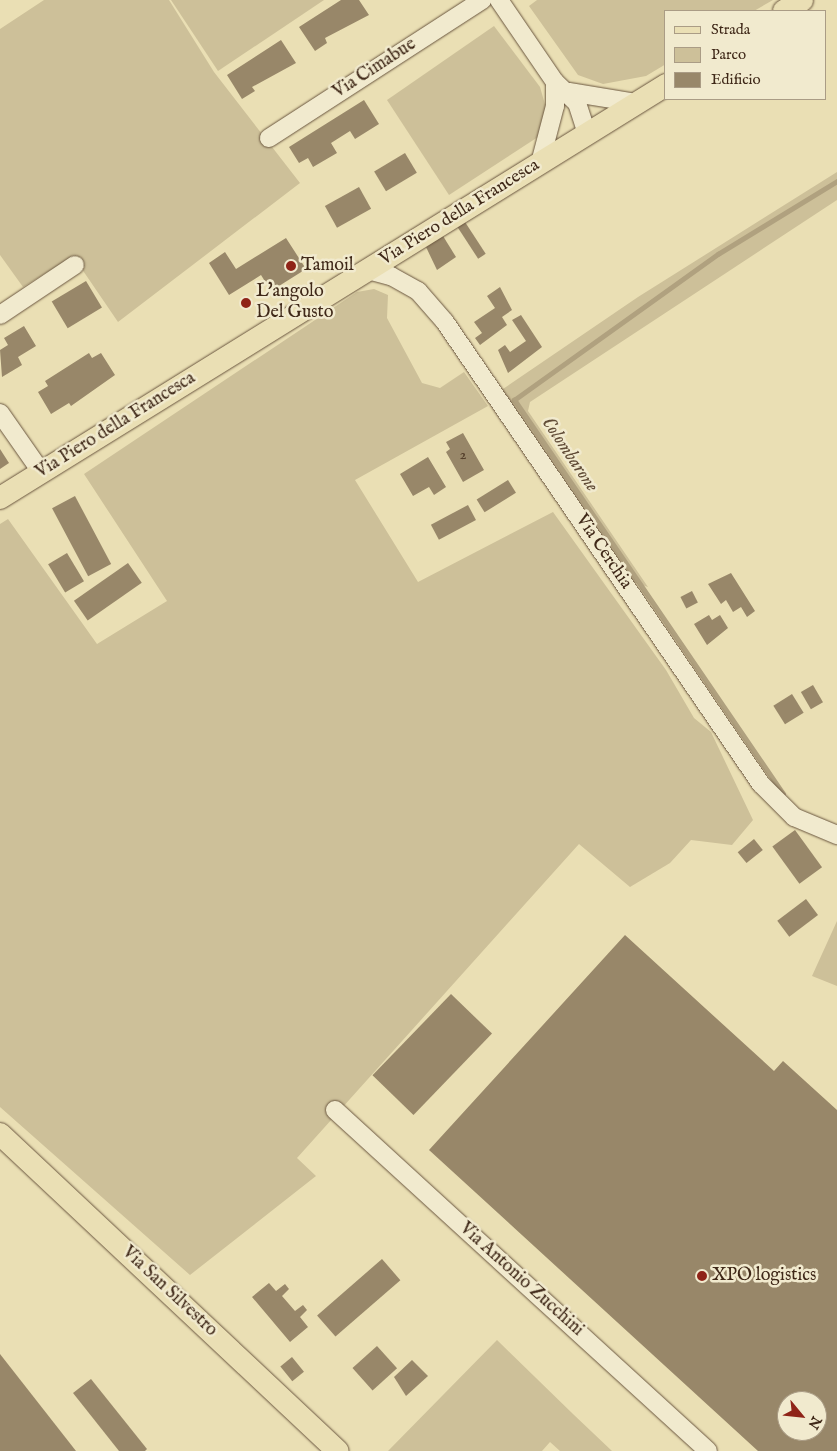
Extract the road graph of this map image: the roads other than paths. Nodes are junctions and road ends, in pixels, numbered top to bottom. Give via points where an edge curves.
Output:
1 (482, 0) edge
2 (499, 0) edge
3 (802, 0) edge
4 (786, 10) edge
5 (664, 86) edge
6 (560, 92) junction
7 (637, 103) junction
8 (587, 134) junction
9 (268, 138) dead end
10 (540, 163) junction
11 (75, 264) dead end
12 (368, 270) junction
13 (0, 315) edge
14 (0, 413) edge
15 (42, 473) junction
16 (0, 498) edge
17 (837, 835) edge
18 (334, 1110) dead end
19 (0, 1134) edge
20 (338, 1451) edge
21 (708, 1451) edge

1 - 9 street, Via Cimabue
2 - 6 street
3 - 4 main road
5 - 7 main road, Via Piero della Francesca
6 - 7 street
6 - 8 street
6 - 10 street
7 - 8 main road, Via Piero della Francesca
8 - 10 main road, Via Piero della Francesca
10 - 12 main road, Via Piero della Francesca
11 - 13 street
12 - 15 main road, Via Piero della Francesca
12 - 17 street, Via Cerchia via 391,276 418,291 445,322 761,784 794,817
14 - 15 street
15 - 16 main road, Via Piero della Francesca
18 - 21 street, Via Antonio Zucchini
19 - 20 main road, Via San Silvestro

